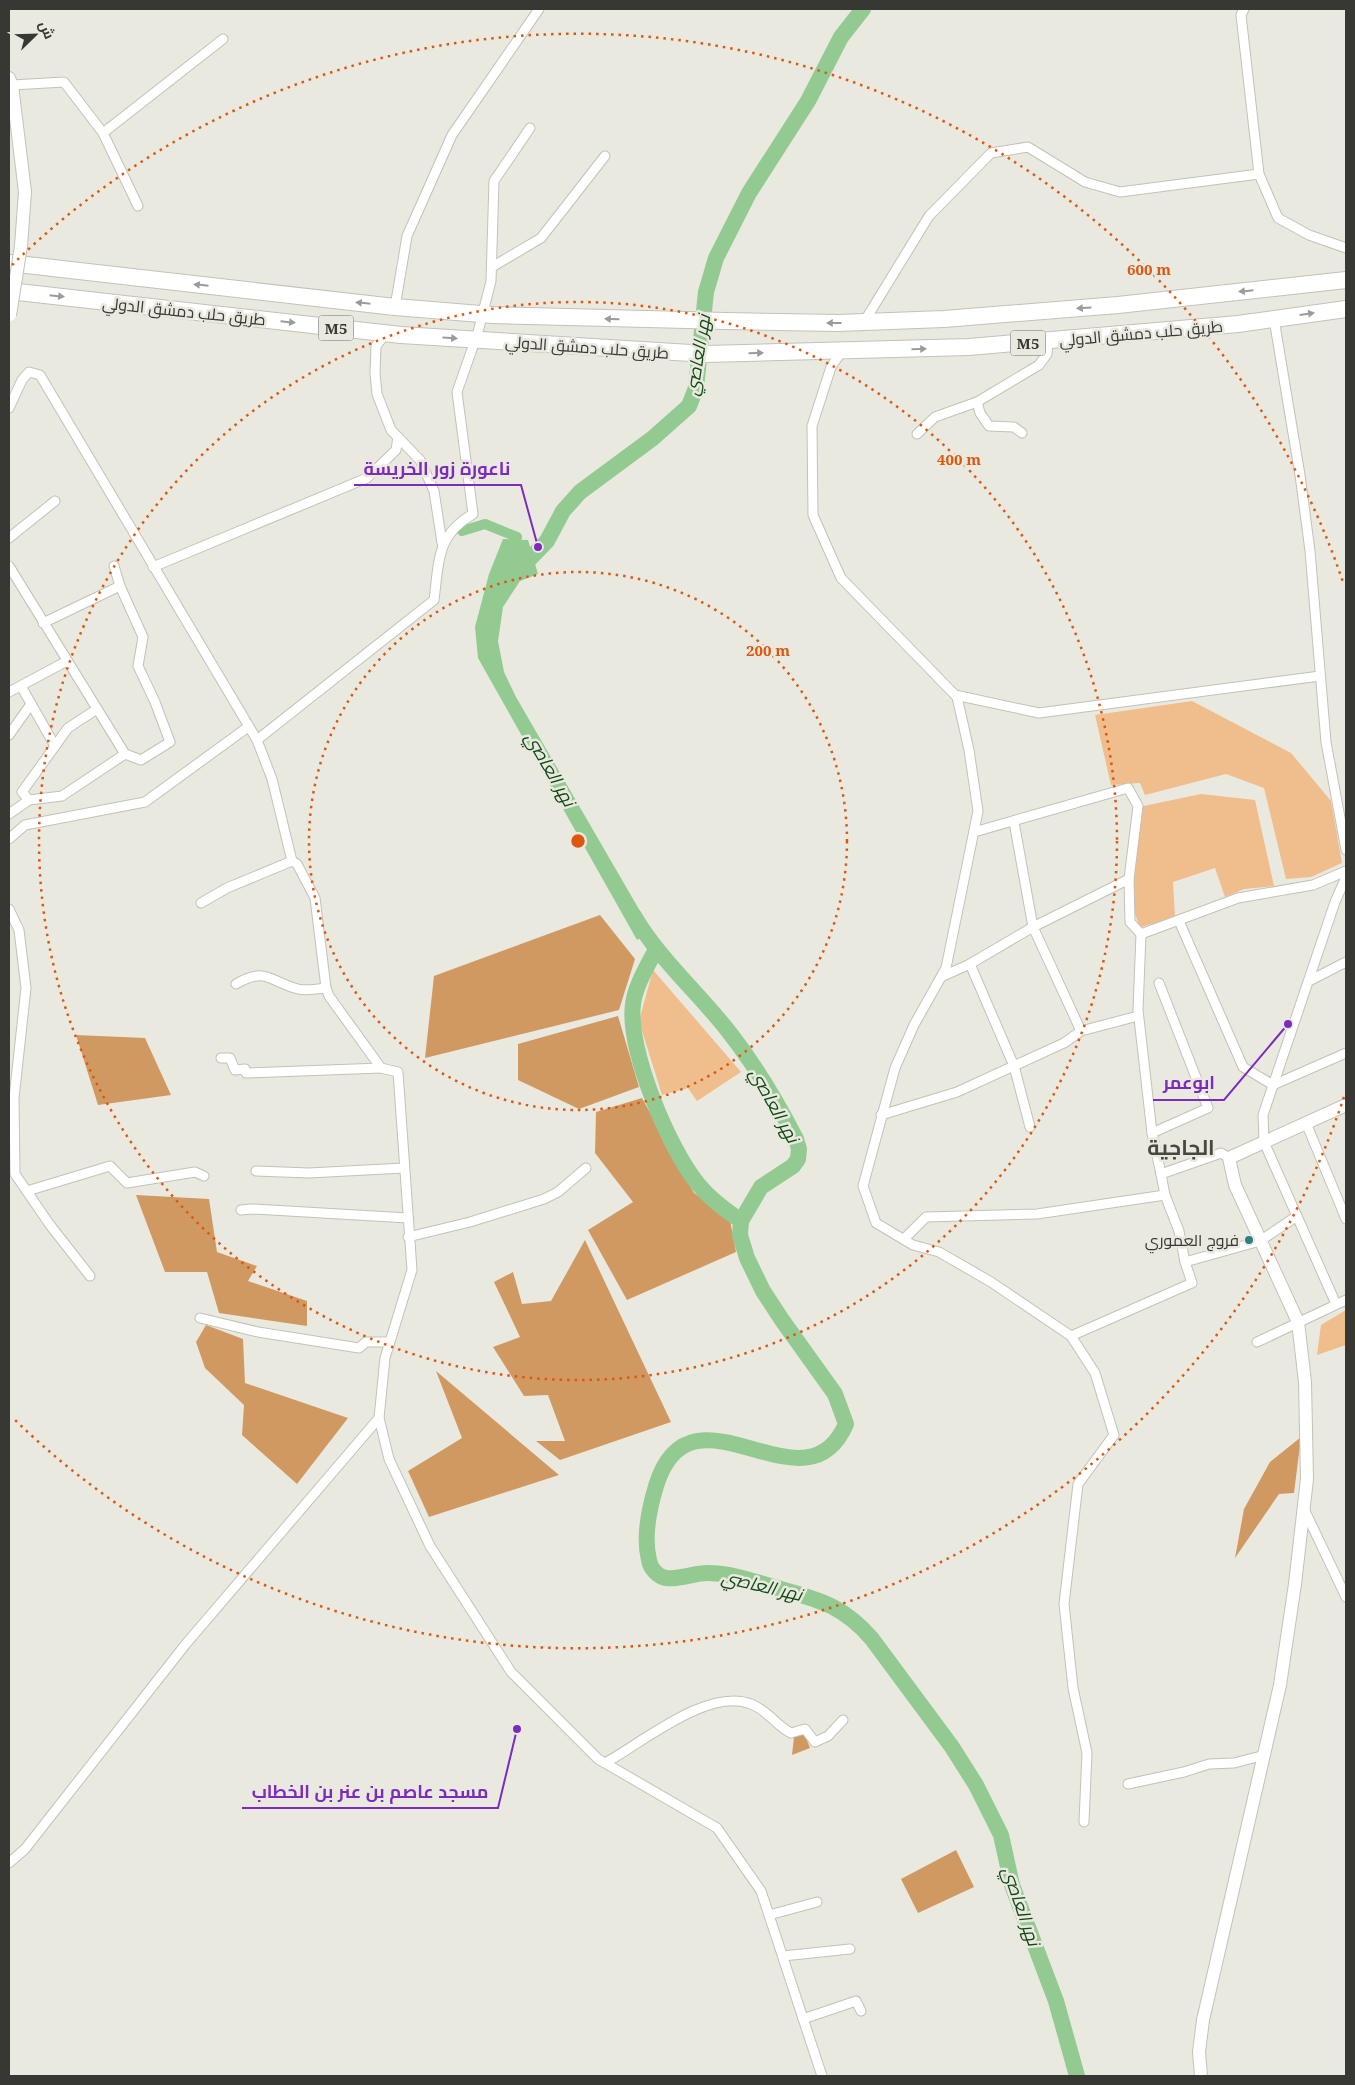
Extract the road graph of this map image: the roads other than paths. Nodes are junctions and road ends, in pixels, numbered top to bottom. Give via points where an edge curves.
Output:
1 (539, 9) edge
2 (1244, 9) edge
3 (222, 39) dead end
4 (10, 82) edge
5 (530, 128) dead end
6 (103, 133) junction
7 (605, 156) dead end
8 (1259, 174) junction
9 (138, 206) dead end
10 (1346, 248) edge
11 (15, 250) edge
12 (9, 263) edge
13 (492, 267) junction
14 (51, 268) junction
15 (1346, 280) edge
16 (9, 293) edge
17 (395, 307) junction
18 (1346, 309) edge
19 (482, 314) junction
20 (10, 318) edge
21 (1274, 319) junction
22 (864, 322) junction
23 (386, 334) junction
24 (475, 340) junction
25 (1048, 341) junction
26 (842, 351) junction
27 (977, 402) junction
28 (9, 408) edge
29 (1022, 433) dead end
30 (917, 434) dead end
31 (398, 437) junction
32 (55, 501) dead end
33 (9, 538) edge
34 (442, 543) junction
35 (9, 566) edge
36 (114, 566) dead end
37 (153, 567) junction
38 (120, 586) junction
39 (44, 623) junction
40 (67, 660) junction
41 (1320, 676) junction
42 (21, 686) junction
43 (9, 692) edge
44 (955, 695) junction
45 (31, 704) junction
46 (97, 709) junction
47 (248, 727) junction
48 (9, 735) edge
49 (257, 740) junction
50 (55, 746) junction
51 (125, 754) junction
52 (29, 800) junction
53 (9, 814) edge
54 (1014, 822) junction
55 (974, 832) junction
56 (9, 839) edge
57 (1346, 850) edge
58 (292, 860) junction
59 (1346, 871) edge
60 (1346, 877) edge
61 (1129, 879) junction
62 (201, 903) dead end
63 (9, 909) edge
64 (1179, 921) junction
65 (1034, 927) junction
66 (1141, 934) junction
67 (1346, 962) edge
68 (970, 964) junction
69 (941, 977) junction
70 (1309, 981) junction
71 (1159, 983) dead end
72 (236, 984) dead end
73 (326, 988) junction
74 (1138, 1016) junction
75 (1080, 1031) junction
76 (1346, 1053) edge
77 (220, 1058) dead end
78 (1014, 1066) junction
79 (380, 1068) junction
80 (1273, 1085) junction
81 (1346, 1105) edge
82 (881, 1115) junction
83 (1306, 1123) junction
84 (1030, 1127) dead end
85 (1152, 1133) junction
86 (1264, 1142) junction
87 (1228, 1158) junction
88 (404, 1168) junction
89 (586, 1168) dead end
90 (256, 1171) dead end
91 (1161, 1174) junction
92 (204, 1176) dead end
93 (27, 1191) junction
94 (1164, 1195) junction
95 (241, 1210) dead end
96 (1297, 1216) junction
97 (408, 1218) junction
98 (1346, 1218) edge
99 (408, 1237) junction
100 (904, 1240) junction
101 (1260, 1242) junction
102 (1185, 1262) junction
103 (90, 1276) dead end
104 (1346, 1300) edge
105 (1336, 1304) junction
106 (200, 1318) dead end
107 (1298, 1322) junction
108 (1071, 1336) junction
109 (389, 1342) junction
110 (1257, 1342) dead end
111 (379, 1418) junction
112 (1303, 1508) junction
113 (1346, 1597) edge
114 (843, 1720) dead end
115 (1265, 1755) junction
116 (605, 1763) junction
117 (1128, 1784) dead end
118 (1084, 1822) dead end
119 (9, 1863) edge
120 (816, 1902) dead end
121 (769, 1915) junction
122 (850, 1949) dead end
123 (782, 1956) junction
124 (861, 2011) dead end
125 (803, 2019) junction
126 (822, 2076) edge
127 (1201, 2076) edge

1 - 17 street via 452,135 407,236
2 - 8 street via 1241,15
3 - 6 street
4 - 6 street via 64,82
4 - 11 street via 24,192
5 - 13 street via 494,181
6 - 9 street
7 - 13 street via 541,238
8 - 10 street via 1278,218 1309,236
8 - 22 street via 1120,192 1085,182 1028,147 990,153 929,216
11 - 14 highway
11 - 20 street, bridge
12 - 14 highway, طريق حلب دمشق الدولي / M5
13 - 19 street
17 -> 14 highway, طريق حلب دمشق الدولي / M5
15 -> 22 highway, M5 via 1118,305
16 -> 23 highway, طريق حلب دمشق الدولي / M5
17 - 19 highway, طريق حلب دمشق الدولي / M5
21 -> 18 highway, طريق حلب دمشق الدولي / M5
22 -> 19 highway, طريق حلب دمشق الدولي / M5 via 726,322
19 - 24 street
21 - 25 highway, طريق حلب دمشق الدولي / M5
21 - 41 street via 1304,504
23 -> 24 highway, طريق حلب دمشق الدولي / M5
23 - 31 street via 376,346 377,394 391,430
24 -> 26 highway, طريق حلب دمشق الدولي / M5 via 707,354
24 - 34 street via 457,392 473,514 459,522
26 -> 25 highway, طريق حلب دمشق الدولي / M5
25 - 27 street via 1047,354 1039,365
26 - 44 street via 831,367 812,426 813,515 841,578
27 - 29 street via 989,426 1014,426
27 - 30 street via 935,417
28 - 37 street via 25,376 29,372 40,374
31 - 34 street via 420,460 434,491
31 - 37 street via 396,450 367,478
32 - 33 street
34 - 49 street via 434,600
35 - 39 street
36 - 38 street
37 - 47 street
38 - 39 street
38 - 51 street via 143,637 138,666 170,742 141,760
39 - 40 street
40 - 42 street
40 - 46 street
41 - 44 street via 1039,713
41 - 57 street via 1326,742
42 - 43 street
42 - 45 street
44 - 55 street via 969,750 978,810
45 - 48 street
45 - 50 street
46 - 50 street via 68,728
46 - 51 street
47 - 49 street
47 - 56 street via 145,802 25,825
49 - 58 street via 272,779
50 - 52 street via 22,792
51 - 52 street via 62,796
52 - 53 street
54 - 55 street
54 - 61 street via 1128,788 1138,806
54 - 65 street
55 - 69 street via 946,968
58 - 62 street
58 - 73 street via 315,898
59 - 64 street via 1313,885 1238,898
60 - 70 street
61 - 65 street
61 - 66 street via 1130,922
63 - 93 street via 19,930 26,988 14,1098 15,1174
64 - 66 street
64 - 80 street via 1243,1068
65 - 68 street
65 - 75 street
66 - 74 street
67 - 70 street
68 - 69 street
68 - 78 street
69 - 82 street via 895,1068
70 - 80 street
71 - 85 street via 1208,1108
72 - 73 street via 251,975 264,976 300,990
73 - 79 street
74 - 75 street
74 - 85 street
75 - 78 street via 1064,1043
76 - 80 street
77 - 79 street via 230,1058 234,1070 245,1069 246,1073
78 - 82 street via 957,1092
78 - 84 street
79 - 88 street via 398,1072
80 - 86 street via 1263,1115
81 - 83 street
82 - 100 street via 862,1186 876,1224
83 - 86 street
83 - 98 street
85 - 91 street
86 - 87 street
86 - 96 street
87 - 91 street via 1222,1153
87 - 101 street via 1235,1186
88 - 90 street via 309,1173
88 - 97 street
89 - 99 street via 558,1192 544,1198 470,1222
91 - 94 street
92 - 93 street via 195,1172 127,1183 110,1166
93 - 103 street
94 - 100 street via 1037,1214 926,1217
94 - 102 street via 1179,1231
95 - 97 street
96 - 101 street
96 - 105 street
97 - 99 street
99 - 109 street via 412,1270
100 - 108 street via 938,1252 992,1282
101 - 102 street
101 - 107 street
102 - 108 street via 1192,1283
104 - 105 street
105 - 107 street
106 - 109 street via 258,1332 359,1348 366,1342
107 - 110 street
107 - 112 street via 1305,1382 1306,1479
108 - 118 street via 1096,1373 1114,1435 1078,1484 1064,1604 1073,1688 1087,1753
109 - 111 street
111 - 116 street via 389,1459 430,1546 511,1672
111 - 119 street via 186,1645 25,1849
112 - 113 street
112 - 115 street via 1280,1685
114 - 116 street via 828,1736 815,1742 804,1729 792,1734 751,1704 734,1702 703,1707 670,1722
115 - 117 street via 1209,1764
115 - 127 street via 1203,2020 1199,2052
116 - 121 street via 717,1828 761,1891
120 - 121 street
121 - 123 street
122 - 123 street
123 - 125 street
124 - 125 street via 856,2001
125 - 126 street

